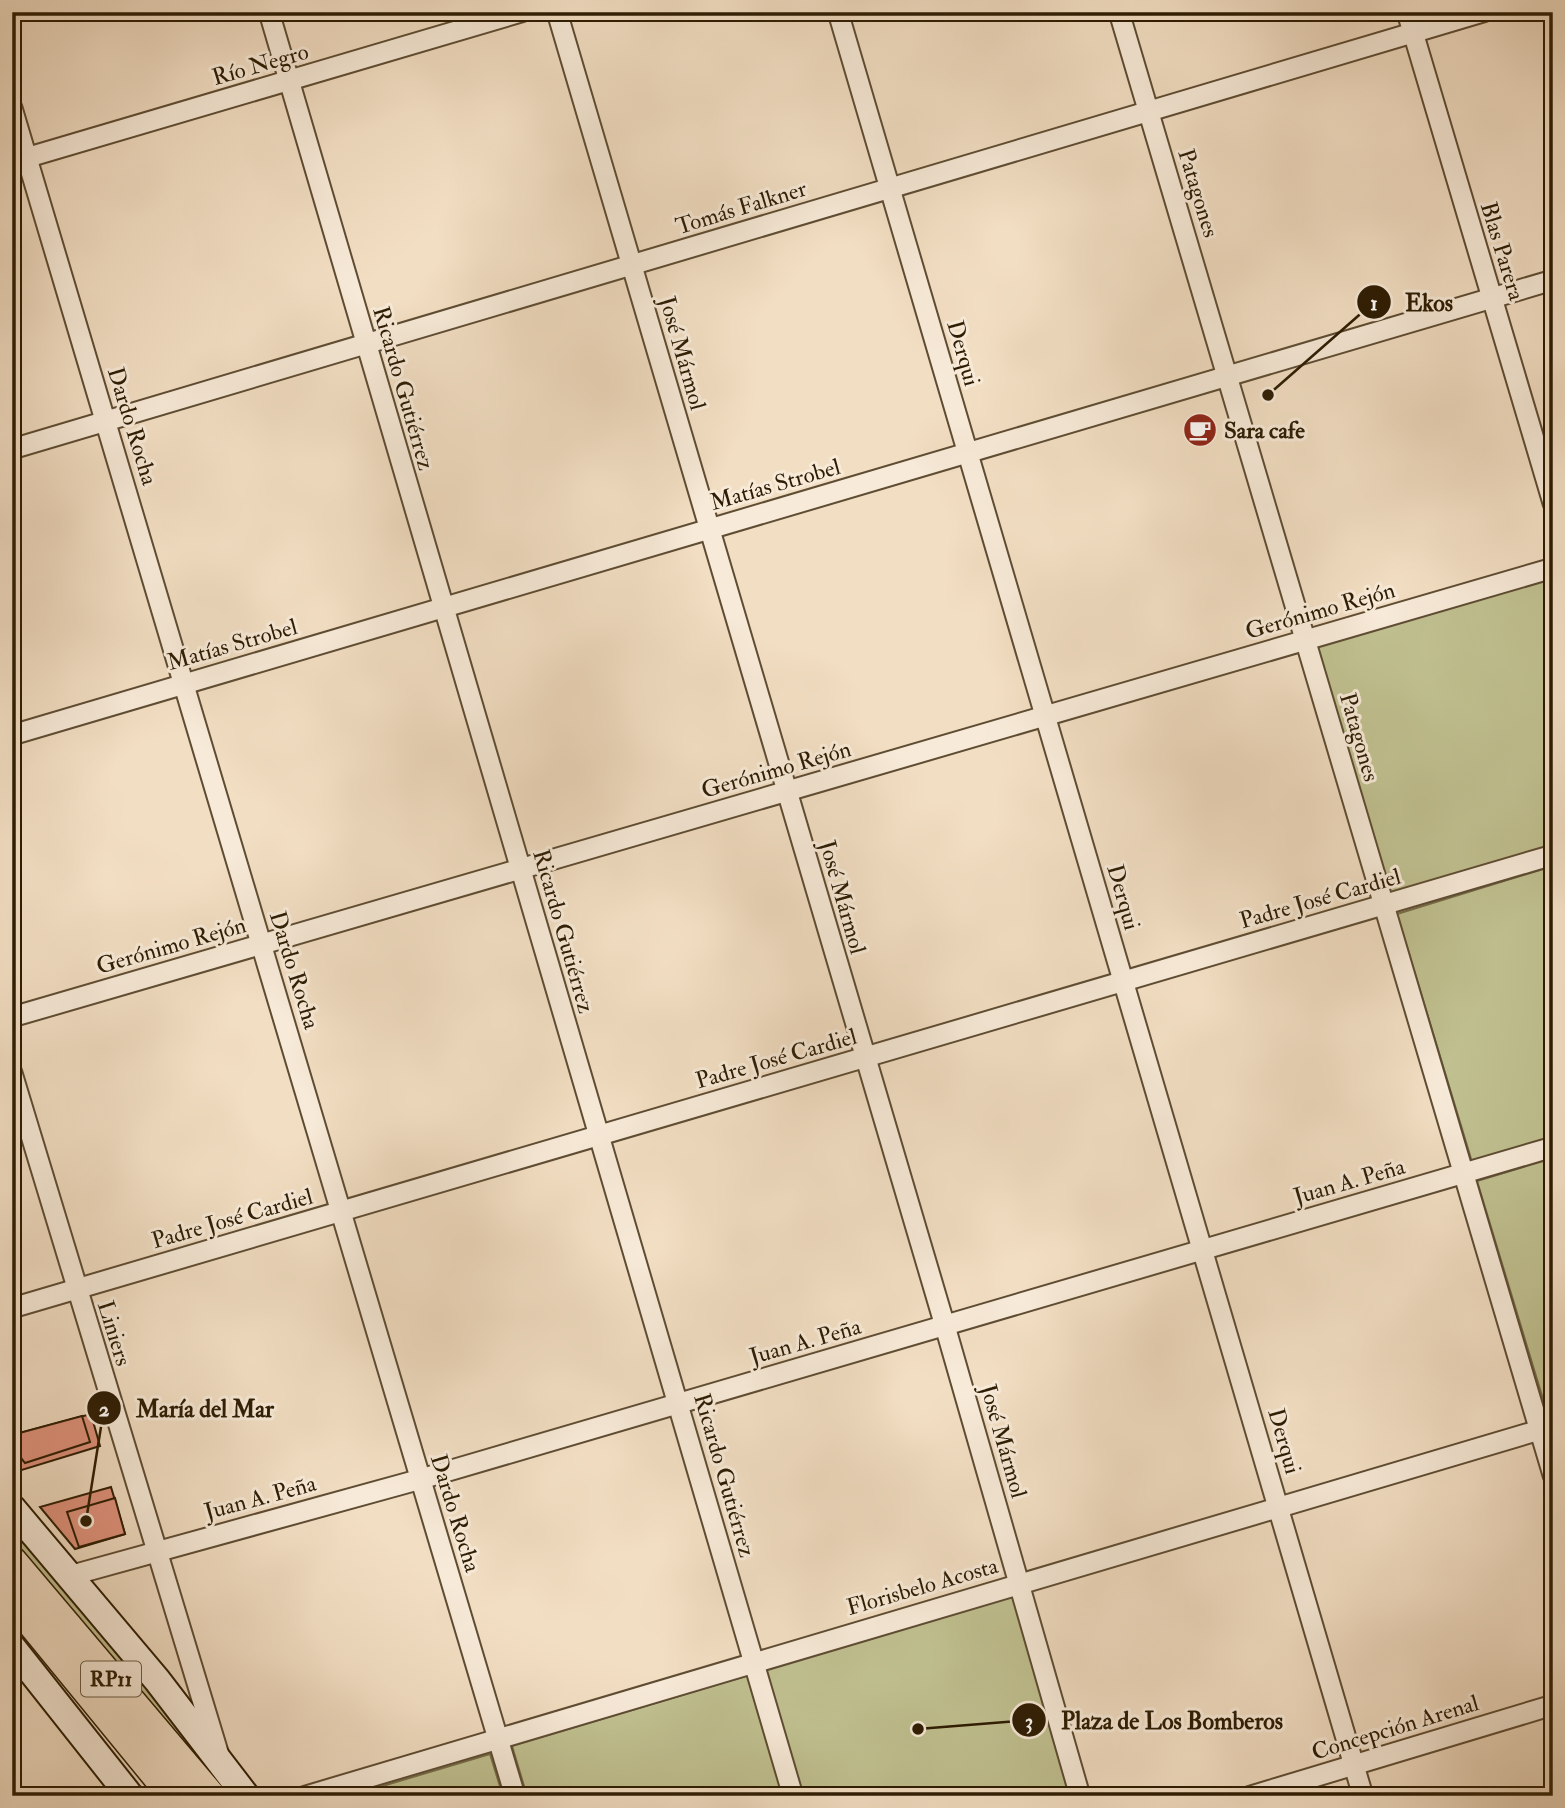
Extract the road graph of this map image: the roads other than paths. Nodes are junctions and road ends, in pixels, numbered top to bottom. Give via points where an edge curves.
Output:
1 (269, 12) edge
2 (521, 12) edge
3 (557, 12) edge
4 (838, 12) edge
5 (1119, 12) edge
6 (1407, 12) edge
7 (1483, 12) edge
8 (1413, 33) junction
9 (289, 81) junction
10 (12, 108) edge
11 (1149, 111) junction
12 (20, 160) edge
13 (890, 188) junction
14 (631, 265) junction
15 (1553, 280) edge
16 (1492, 298) junction
17 (365, 344) junction
18 (1227, 376) junction
19 (106, 421) junction
20 (12, 449) edge
21 (968, 453) junction
22 (1553, 503) edge
23 (709, 529) junction
24 (1553, 568) edge
25 (444, 607) junction
26 (1305, 639) junction
27 (184, 684) junction
28 (1045, 716) junction
29 (12, 735) edge
30 (786, 791) junction
31 (1553, 855) edge
32 (521, 869) junction
33 (1384, 905) junction
34 (261, 944) junction
35 (1124, 982) junction
36 (12, 1017) edge
37 (865, 1058) junction
38 (12, 1073) edge
39 (599, 1136) junction
40 (1553, 1147) edge
41 (1464, 1173) junction
42 (341, 1211) junction
43 (1203, 1250) junction
44 (76, 1289) junction
45 (12, 1308) edge
46 (945, 1326) junction
47 (679, 1404) junction
48 (1546, 1428) edge
49 (1553, 1475) edge
50 (421, 1479) junction
51 (1278, 1507) junction
52 (12, 1508) edge
53 (155, 1551) junction
54 (12, 1562) edge
55 (69, 1576) junction
56 (1020, 1583) junction
57 (12, 1598) edge
58 (12, 1647) edge
59 (753, 1662) junction
60 (1553, 1705) edge
61 (498, 1738) junction
62 (1354, 1764) junction
63 (222, 1767) junction
64 (130, 1796) edge
65 (174, 1796) edge
66 (210, 1796) edge
67 (246, 1796) edge
68 (306, 1796) edge
69 (515, 1796) edge
70 (793, 1796) edge
71 (1080, 1796) edge
72 (1251, 1796) edge
73 (1363, 1796) edge

1 - 9 street, Ricardo Gutiérrez
2 - 9 street, Río Negro
3 - 14 street, José Mármol
4 - 13 street, Derqui
5 - 11 street, Patagones
6 - 8 street, Blas Parera
7 - 8 street, Tomás Falkner
8 - 11 street, Tomás Falkner
8 - 16 street, Blas Parera
9 - 12 street, Río Negro
9 - 17 street, Ricardo Gutiérrez
10 - 12 street, Dardo Rocha
11 - 13 street, Tomás Falkner
11 - 18 street, Patagones
12 - 19 street, Dardo Rocha
13 - 14 street, Tomás Falkner
13 - 21 street, Derqui
14 - 17 street, Tomás Falkner
14 - 23 street, José Mármol
15 - 16 street, Matías Strobel
16 - 18 street, Matías Strobel
16 - 22 street, Blas Parera
17 - 19 street, Tomás Falkner
17 - 25 street, Ricardo Gutiérrez
18 - 21 street, Matías Strobel
18 - 26 street, Patagones
19 - 20 street, Tomás Falkner
19 - 27 street, Dardo Rocha
21 - 23 street, Matías Strobel
21 - 28 street, Derqui
23 - 25 street, Matías Strobel
23 - 30 street, José Mármol
24 - 26 street, Gerónimo Rejón
25 - 27 street, Matías Strobel
25 - 32 street, Ricardo Gutiérrez
26 - 28 street, Gerónimo Rejón
26 - 33 street, Patagones
27 - 29 street, Matías Strobel
27 - 34 street, Dardo Rocha
28 - 30 street, Gerónimo Rejón
28 - 35 street, Derqui
30 - 32 street, Gerónimo Rejón
30 - 37 street, José Mármol
31 - 33 street, Padre José Cardiel
32 - 34 street, Gerónimo Rejón
32 - 39 street, Ricardo Gutiérrez
33 - 35 street, Padre José Cardiel
33 - 41 street, Patagones
34 - 36 street, Gerónimo Rejón
34 - 42 street, Dardo Rocha
35 - 37 street, Padre José Cardiel
35 - 43 street, Derqui
37 - 39 street, Padre José Cardiel
37 - 46 street, José Mármol
38 - 44 street, Liniers
39 - 42 street, Padre José Cardiel
39 - 47 street, Ricardo Gutiérrez
40 - 41 street, Juan A. Peña
41 - 43 street, Juan A. Peña
41 - 48 street, Patagones
42 - 44 street, Padre José Cardiel
42 - 50 street, Dardo Rocha
43 - 46 street, Juan A. Peña
43 - 51 street, Derqui
44 - 45 street, Padre José Cardiel
44 - 53 street, Liniers
46 - 47 street, Juan A. Peña
46 - 56 street, José Mármol
47 - 50 street, Juan A. Peña
47 - 59 street, Ricardo Gutiérrez
48 - 49 street, Patagones
48 - 51 street, Florisbelo Acosta
50 - 53 street, Juan A. Peña
50 - 61 street, Dardo Rocha
51 - 56 street, Florisbelo Acosta
51 - 62 street, Derqui
52 - 55 main road
53 - 55 street, Juan A. Peña
53 - 63 street, Liniers
54 - 66 main road, RP11
55 - 63 main road via 157,1680
56 - 59 street, Florisbelo Acosta
56 - 71 street, José Mármol
57 - 65 main road, RP11
58 - 64 main road
59 - 61 street, Florisbelo Acosta
59 - 70 street, Ricardo Gutiérrez
60 - 62 street, Concepción Arenal
61 - 68 street, Florisbelo Acosta
61 - 69 street, Dardo Rocha
62 - 72 street, Concepción Arenal
62 - 73 street, Derqui
63 - 67 main road

